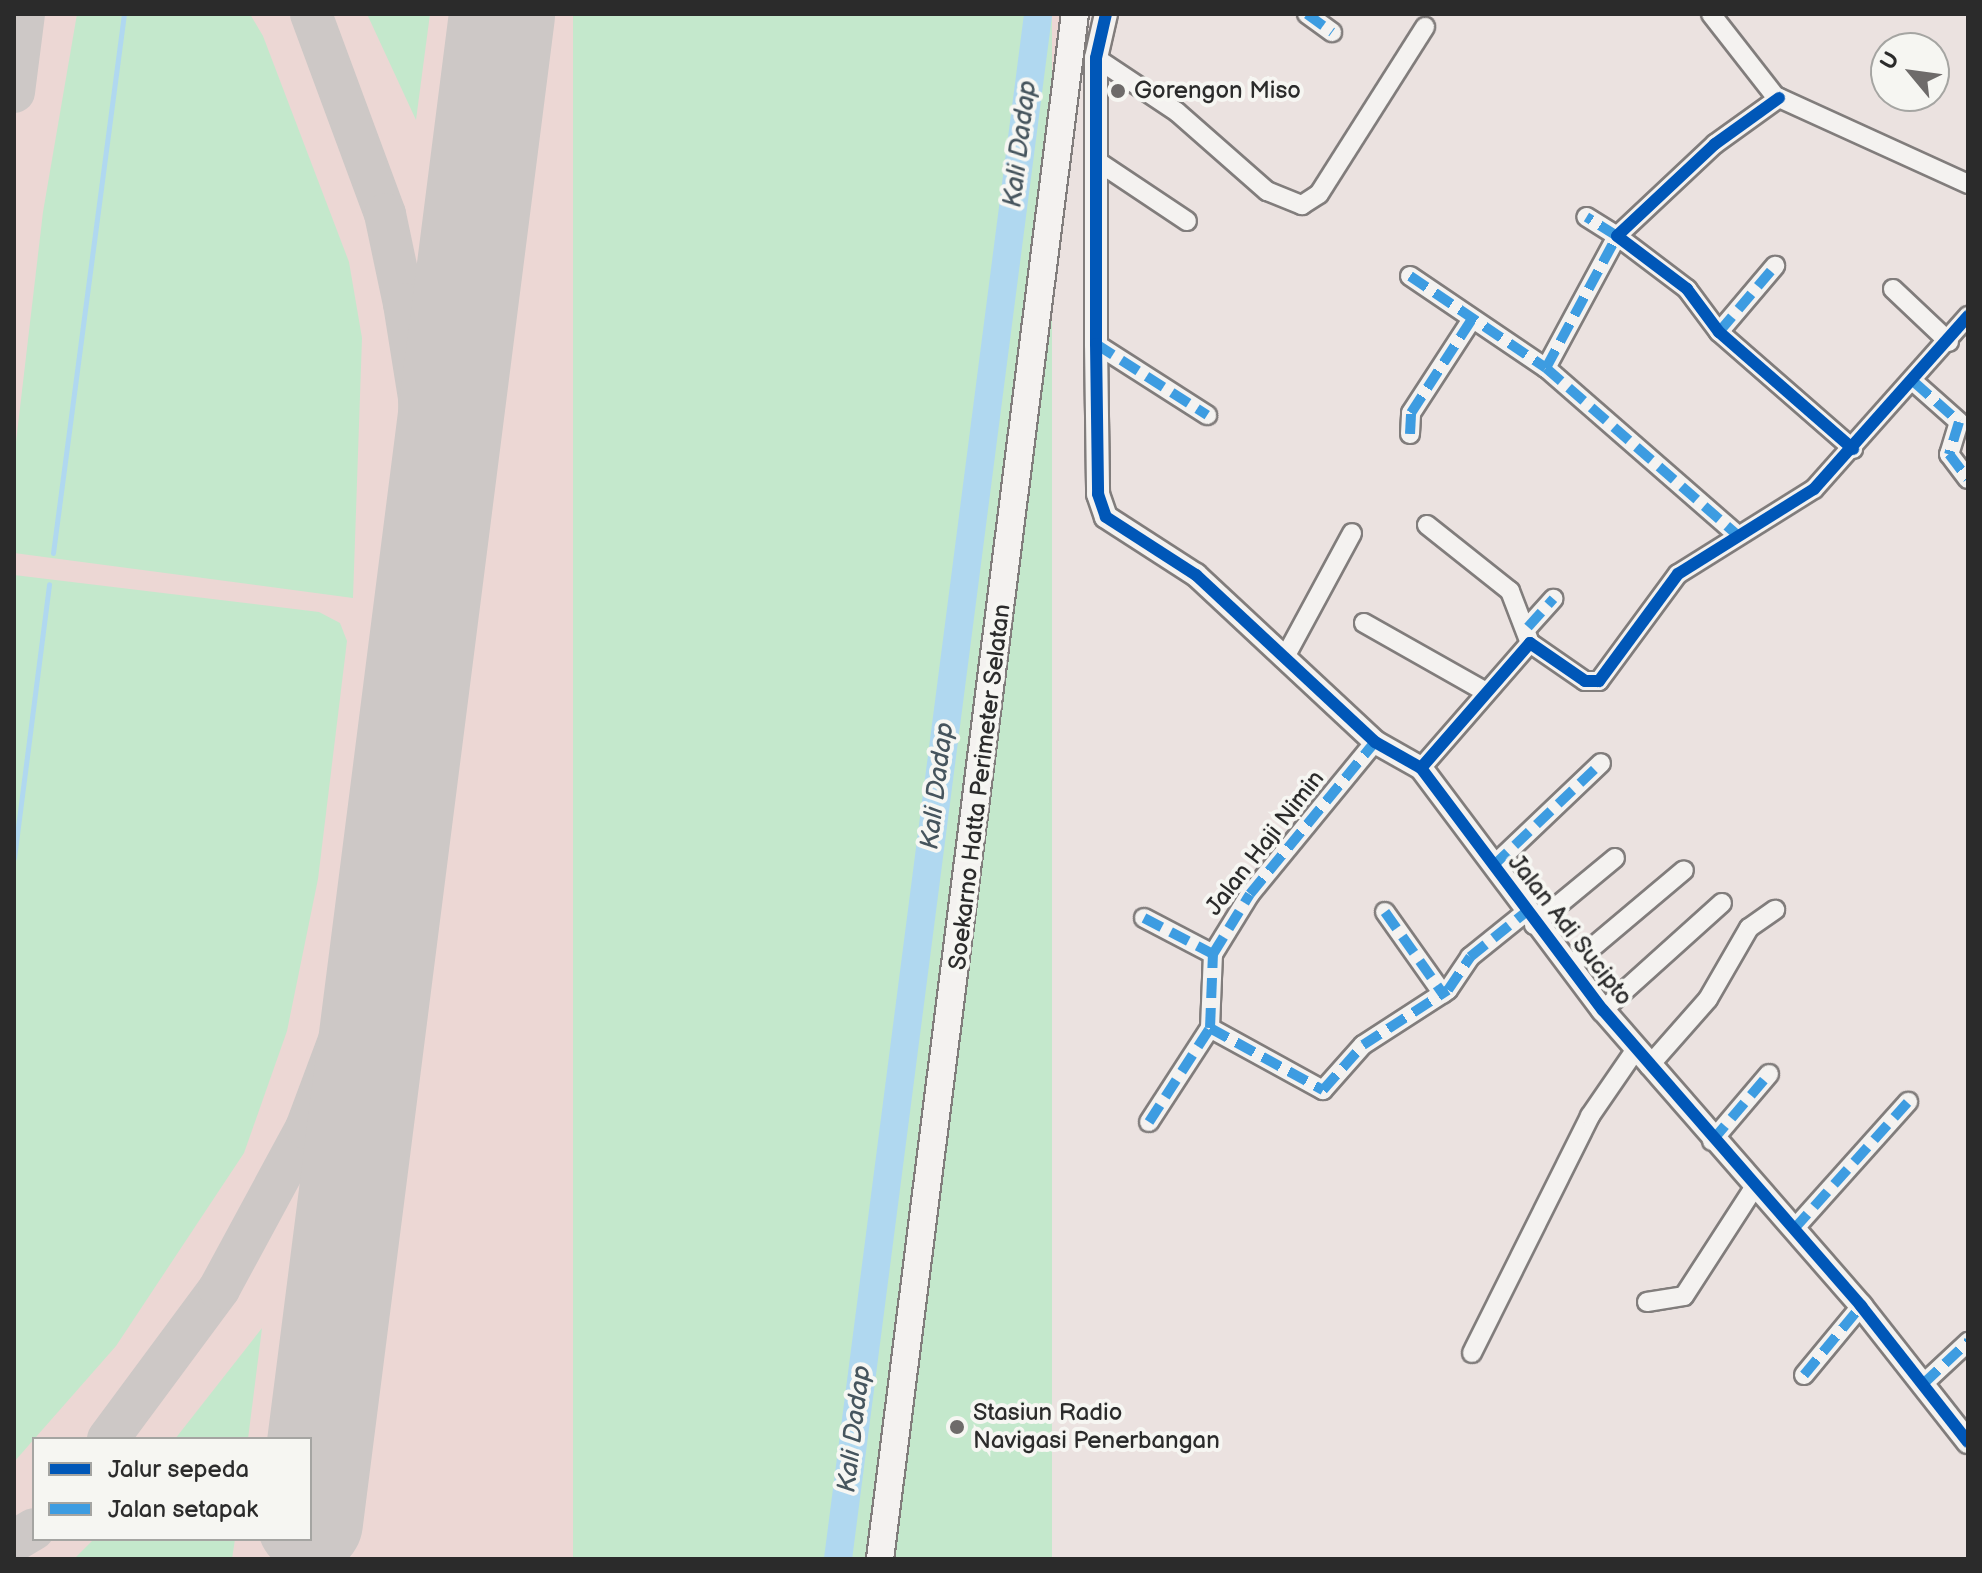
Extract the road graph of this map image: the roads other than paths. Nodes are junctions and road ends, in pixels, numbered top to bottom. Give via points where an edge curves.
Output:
1 (1075, 14) edge
2 (1106, 14) edge
3 (1307, 14) edge
4 (1711, 14) edge
5 (1425, 27) dead end
6 (1332, 32) dead end
7 (1096, 58) junction
8 (1779, 98) junction
9 (1097, 161) junction
10 (1968, 184) edge
11 (1587, 217) dead end
12 (1187, 221) dead end
13 (1617, 236) junction
14 (1775, 266) dead end
15 (1410, 276) dead end
16 (1893, 289) dead end
17 (1968, 316) edge
18 (1472, 319) junction
19 (1719, 332) junction
20 (1957, 338) edge
21 (1096, 344) junction
22 (1546, 368) junction
23 (1914, 382) junction
24 (1207, 415) dead end
25 (1410, 434) dead end
26 (1853, 449) junction
27 (1968, 479) edge
28 (1427, 525) dead end
29 (1352, 533) dead end
30 (1736, 534) junction
31 (1553, 599) dead end
32 (1364, 623) dead end
33 (1529, 635) junction
34 (1284, 659) junction
35 (1486, 692) junction
36 (1375, 742) junction
37 (1601, 763) dead end
38 (1421, 768) junction
39 (1615, 858) dead end
40 (1493, 866) junction
41 (1684, 870) dead end
42 (1722, 903) dead end
43 (1775, 910) dead end
44 (1385, 912) dead end
45 (1144, 918) dead end
46 (1530, 919) junction
47 (1213, 954) junction
48 (1569, 967) junction
49 (1443, 994) junction
50 (1603, 1010) junction
51 (1210, 1028) junction
52 (1642, 1058) junction
53 (1769, 1074) dead end
54 (1908, 1102) dead end
55 (1149, 1122) dead end
56 (1712, 1141) junction
57 (1754, 1188) junction
58 (1794, 1229) junction
59 (1647, 1302) dead end
60 (1861, 1306) junction
61 (1968, 1342) edge
62 (1472, 1353) dead end
63 (1804, 1375) dead end
64 (1923, 1384) junction
65 (1968, 1442) edge
66 (880, 1559) edge

1 - 66 main road, Soekarno Hatta Perimeter Selatan
2 - 7 street
3 - 6 street
4 - 8 street
5 - 7 street via 1319,194 1302,205 1267,191 1186,119
7 - 9 street
8 - 10 street
8 - 13 street via 1715,144
9 - 12 street
9 - 21 street
11 - 13 street
13 - 19 street via 1687,289
13 - 22 street
14 - 19 street
15 - 18 street
16 - 20 street
17 - 20 street
18 - 22 street
18 - 25 street via 1411,413
19 - 26 street
20 - 23 street
21 - 24 street
21 - 34 street, Jalan Adi Sucipto via 1098,494 1106,517 1196,575
22 - 30 street
23 - 26 street
23 - 27 street via 1959,422 1949,454
26 - 30 street via 1800,501
28 - 33 street via 1497,577
29 - 34 street
30 - 33 street via 1678,574 1596,683
31 - 33 street
32 - 35 street
33 - 35 street
34 - 36 street, Jalan Adi Sucipto
35 - 38 street
36 - 38 street, Jalan Adi Sucipto
36 - 47 street, Jalan Haji Nimin via 1250,894
37 - 40 street
38 - 40 street, Jalan Adi Sucipto
39 - 46 street
40 - 46 street, Jalan Adi Sucipto
41 - 48 street
42 - 50 street
43 - 52 street via 1749,928 1708,999
44 - 49 street
45 - 47 street
46 - 48 street, Jalan Adi Sucipto
46 - 49 street via 1470,957
47 - 51 street, Jalan Haji Nimin
48 - 50 street, Jalan Adi Sucipto
49 - 51 street via 1363,1045 1320,1091
50 - 52 street, Jalan Adi Sucipto
51 - 55 street
52 - 56 street, Jalan Adi Sucipto
52 - 62 street via 1590,1116
53 - 56 street
54 - 58 street
56 - 57 street, Jalan Adi Sucipto
57 - 58 street, Jalan Adi Sucipto
57 - 59 street via 1684,1296
58 - 60 street, Jalan Adi Sucipto
60 - 63 street
60 - 64 street, Jalan Adi Sucipto
61 - 64 street
64 - 65 street, Jalan Adi Sucipto

